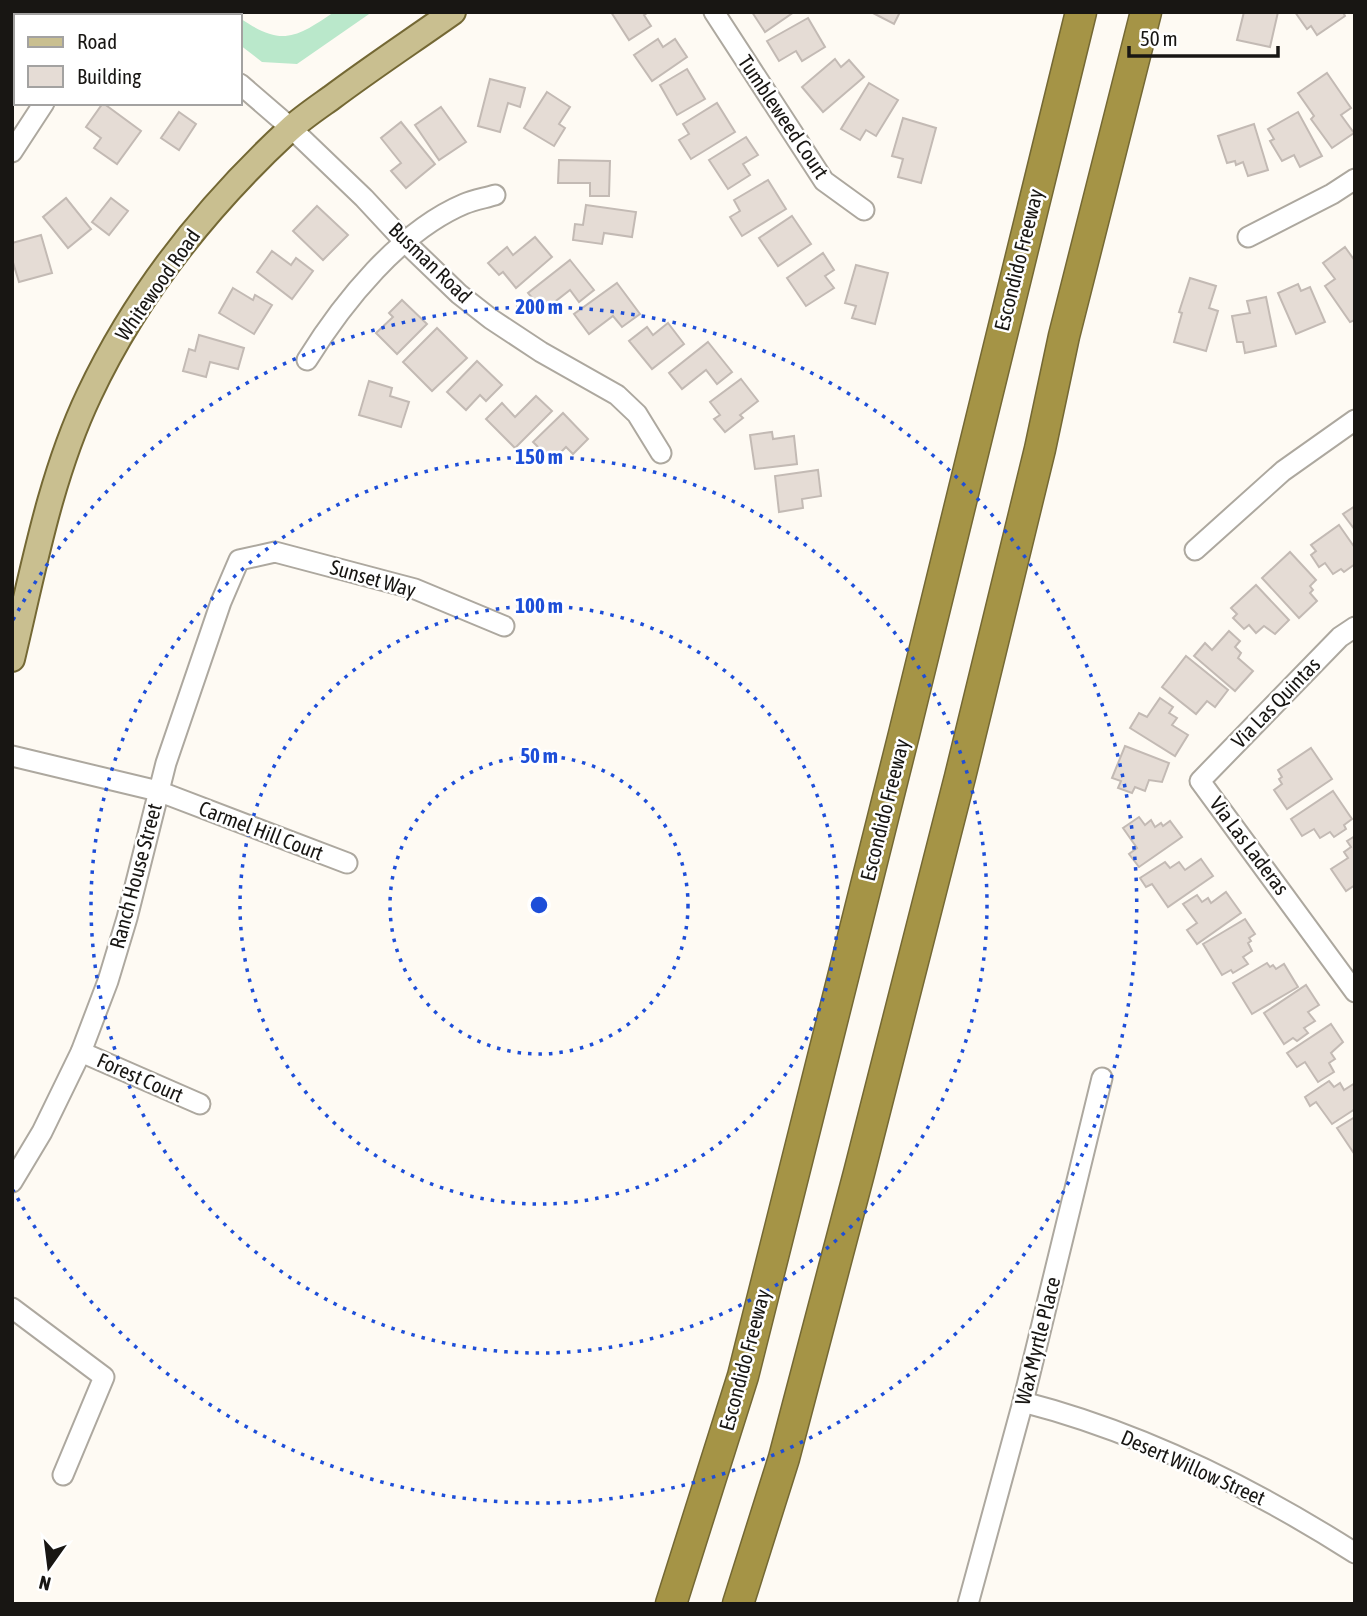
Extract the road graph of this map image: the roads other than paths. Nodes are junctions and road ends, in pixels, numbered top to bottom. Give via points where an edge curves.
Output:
1 (453, 12) edge
2 (714, 12) edge
3 (1081, 12) edge
4 (1146, 12) edge
5 (242, 86) edge
6 (43, 105) edge
7 (291, 128) junction
8 (12, 152) edge
9 (1355, 179) edge
10 (495, 195) dead end
11 (864, 210) dead end
12 (1248, 237) dead end
13 (404, 241) junction
14 (307, 360) dead end
15 (1355, 420) edge
16 (661, 453) dead end
17 (1195, 550) dead end
18 (239, 560) joint
19 (504, 626) dead end
20 (1355, 627) edge
21 (12, 659) edge
22 (12, 756) edge
23 (1200, 781) joint
24 (158, 792) junction
25 (347, 863) dead end
26 (1355, 992) edge
27 (81, 1052) junction
28 (1102, 1077) dead end
29 (200, 1104) dead end
30 (12, 1182) edge
31 (12, 1308) edge
32 (1023, 1402) junction
33 (63, 1475) dead end
34 (1355, 1553) edge
35 (671, 1604) edge
36 (738, 1604) edge
37 (968, 1604) edge

1 - 7 main road, Whitewood Road
2 - 11 street, Tumbleweed Court via 824,181
3 - 35 highway, Escondido Freeway via 743,1376
4 - 36 highway via 859,1173 784,1458
5 - 7 street, Busman Road
6 - 8 street
7 - 13 street, Busman Road
7 - 21 main road, Whitewood Road via 166,264 89,396 52,500
9 - 12 street
10 - 13 street via 464,203
13 - 14 street via 335,316
13 - 16 street, Busman Road via 491,319 617,395 638,414
15 - 17 street via 1283,471
18 - 19 street, Sunset Way via 275,552 415,589
18 - 24 street, Ranch House Street
20 - 23 street, Via Las Quintas
22 - 24 street, Carmel Hill Court
23 - 26 street, Via Las Laderas
24 - 25 street, Carmel Hill Court
24 - 27 street, Ranch House Street via 127,918
27 - 29 street, Forest Court
27 - 30 street, Ranch House Street
28 - 32 street, Wax Myrtle Place
31 - 33 street via 104,1377
32 - 34 street, Desert Willow Street via 1154,1447 1259,1496
32 - 37 street, Wax Myrtle Place

